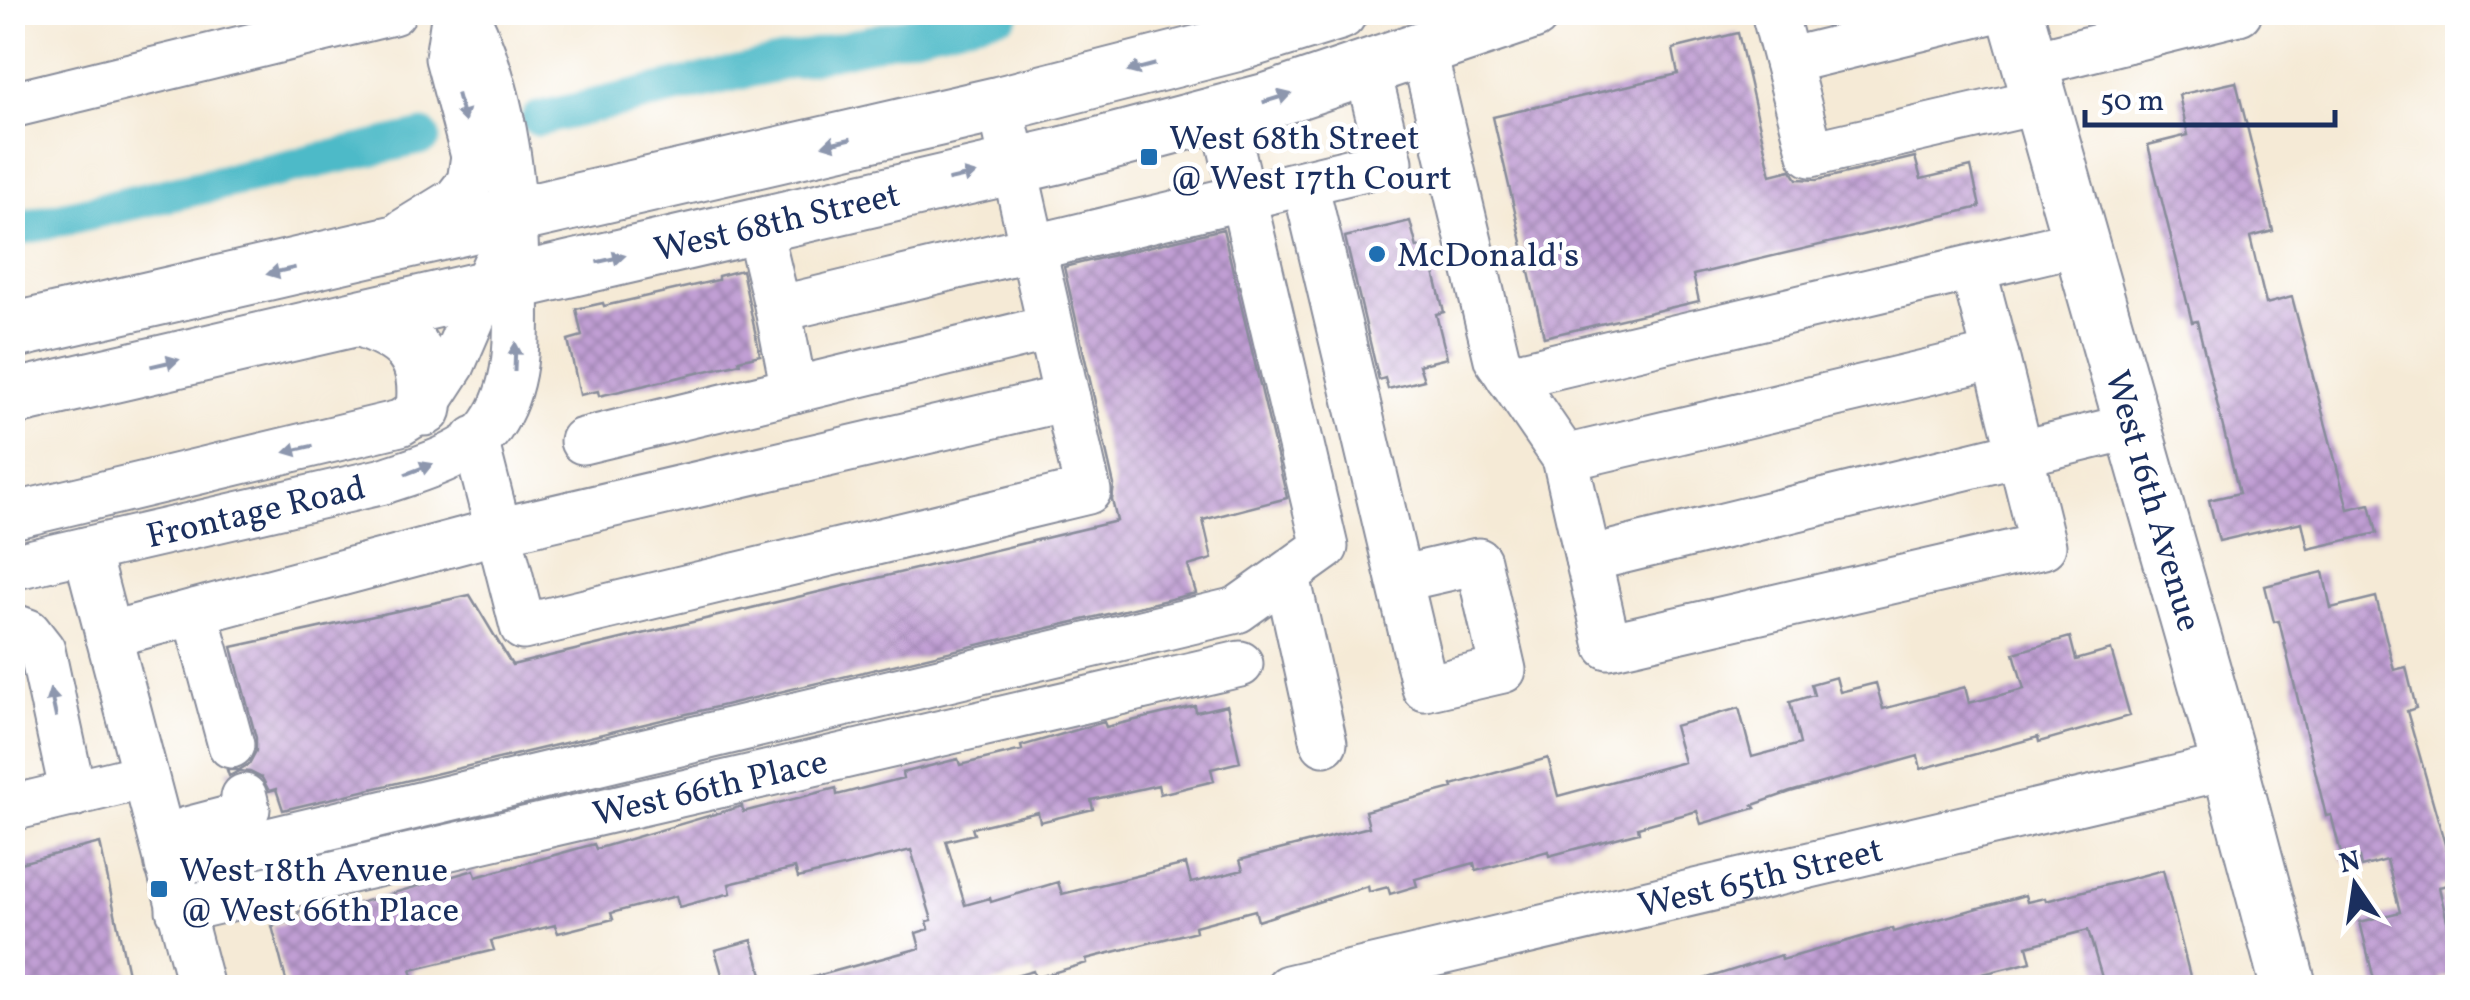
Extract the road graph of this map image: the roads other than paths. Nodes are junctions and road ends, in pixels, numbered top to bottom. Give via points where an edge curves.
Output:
1 (394, 12) edge
2 (455, 12) edge
3 (465, 12) edge
4 (1339, 12) edge
5 (1532, 12) edge
6 (1774, 12) edge
7 (1986, 12) edge
8 (2015, 12) edge
9 (2239, 12) edge
10 (2123, 26) edge
11 (1424, 49) junction
12 (1787, 61) junction
13 (1367, 68) junction
14 (2035, 83) junction
15 (1000, 104) junction
16 (12, 106) edge
17 (1223, 112) junction
18 (1014, 165) junction
19 (1305, 183) junction
20 (1244, 196) junction
21 (516, 218) junction
22 (758, 226) junction
23 (2081, 242) junction
24 (1032, 248) junction
25 (376, 249) junction
26 (1973, 270) junction
27 (500, 285) junction
28 (778, 309) junction
29 (359, 318) junction
30 (1050, 328) junction
31 (12, 331) edge
32 (1996, 356) junction
33 (1510, 377) junction
34 (794, 390) junction
35 (12, 398) edge
36 (1066, 398) junction
37 (424, 408) junction
38 (2133, 426) junction
39 (482, 433) junction
40 (583, 441) dead end
41 (2020, 455) junction
42 (1565, 458) junction
43 (143, 486) junction
44 (12, 516) edge
45 (498, 530) junction
46 (86, 550) junction
47 (1588, 559) junction
48 (12, 567) edge
49 (1287, 576) junction
50 (1399, 579) dead end
51 (195, 612) junction
52 (12, 626) edge
53 (108, 635) junction
54 (1240, 664) dead end
55 (1324, 743) dead end
56 (230, 745) dead end
57 (2230, 766) junction
58 (145, 776) junction
59 (73, 794) junction
60 (244, 796) dead end
61 (12, 808) edge
62 (164, 851) junction
63 (180, 910) junction
64 (201, 988) edge
65 (1288, 988) edge
66 (2289, 988) edge

1 - 16 street
2 -> 25 street via 448,58 474,156 470,182 456,200
3 - 21 street via 482,48
4 -> 15 main road, West 68th Street
5 - 11 main road, West 68th Street
6 - 12 street
7 - 12 street
8 - 14 main road, West 16th Avenue
9 - 10 street
10 - 14 street
11 - 13 main road, West 68th Street
11 - 33 street via 1497,360
12 - 14 street via 1811,154
17 -> 13 main road, West 68th Street
13 - 19 street via 1390,162
14 - 23 main road, West 16th Avenue
15 - 18 street
15 -> 21 main road, West 68th Street
17 - 18 main road, West 68th Street
17 - 20 street
22 -> 18 main road, West 68th Street
18 - 24 street
19 - 20 street
19 - 50 street
20 - 24 street
20 - 49 street via 1325,547
21 - 25 main road, West 68th Street
21 - 27 street
27 -> 22 main road, West 68th Street
22 - 28 street
23 - 26 street
23 - 38 main road, West 16th Avenue
24 - 28 street
24 - 30 street
25 -> 31 main road, West 68th Street
26 - 32 street
26 - 33 street
27 - 29 main road, West 68th Street
27 - 37 street
39 -> 27 street via 514,377
28 - 34 street
35 -> 29 main road, West 68th Street
29 - 37 main road via 394,330 412,347 424,372
30 - 34 street
30 - 36 street
32 - 41 street
32 - 42 street
33 - 42 street
34 - 40 street
36 - 45 street
36 - 45 street via 1088,491 523,627
37 -> 43 street, Frontage Road via 378,430
38 - 41 street
38 - 57 main road, West 16th Avenue
39 - 45 street
46 -> 39 street, Frontage Road via 384,481 425,468
41 - 47 street
41 - 47 street via 2043,546 1608,646
42 - 47 street
43 - 44 street, Frontage Road
43 - 46 street via 109,512
45 - 51 street
46 - 48 street, Frontage Road
46 - 53 street
49 - 55 street
49 - 62 street via 1236,610
51 - 53 street
51 - 56 street
59 -> 52 street via 42,650 28,632
53 - 58 street
54 - 63 street, West 66th Place
57 - 65 street, West 65th Street
57 - 66 main road, West 16th Avenue
58 - 59 street
58 - 62 street
59 - 61 street
60 - 62 street via 244,815
62 - 63 street
63 - 64 street

